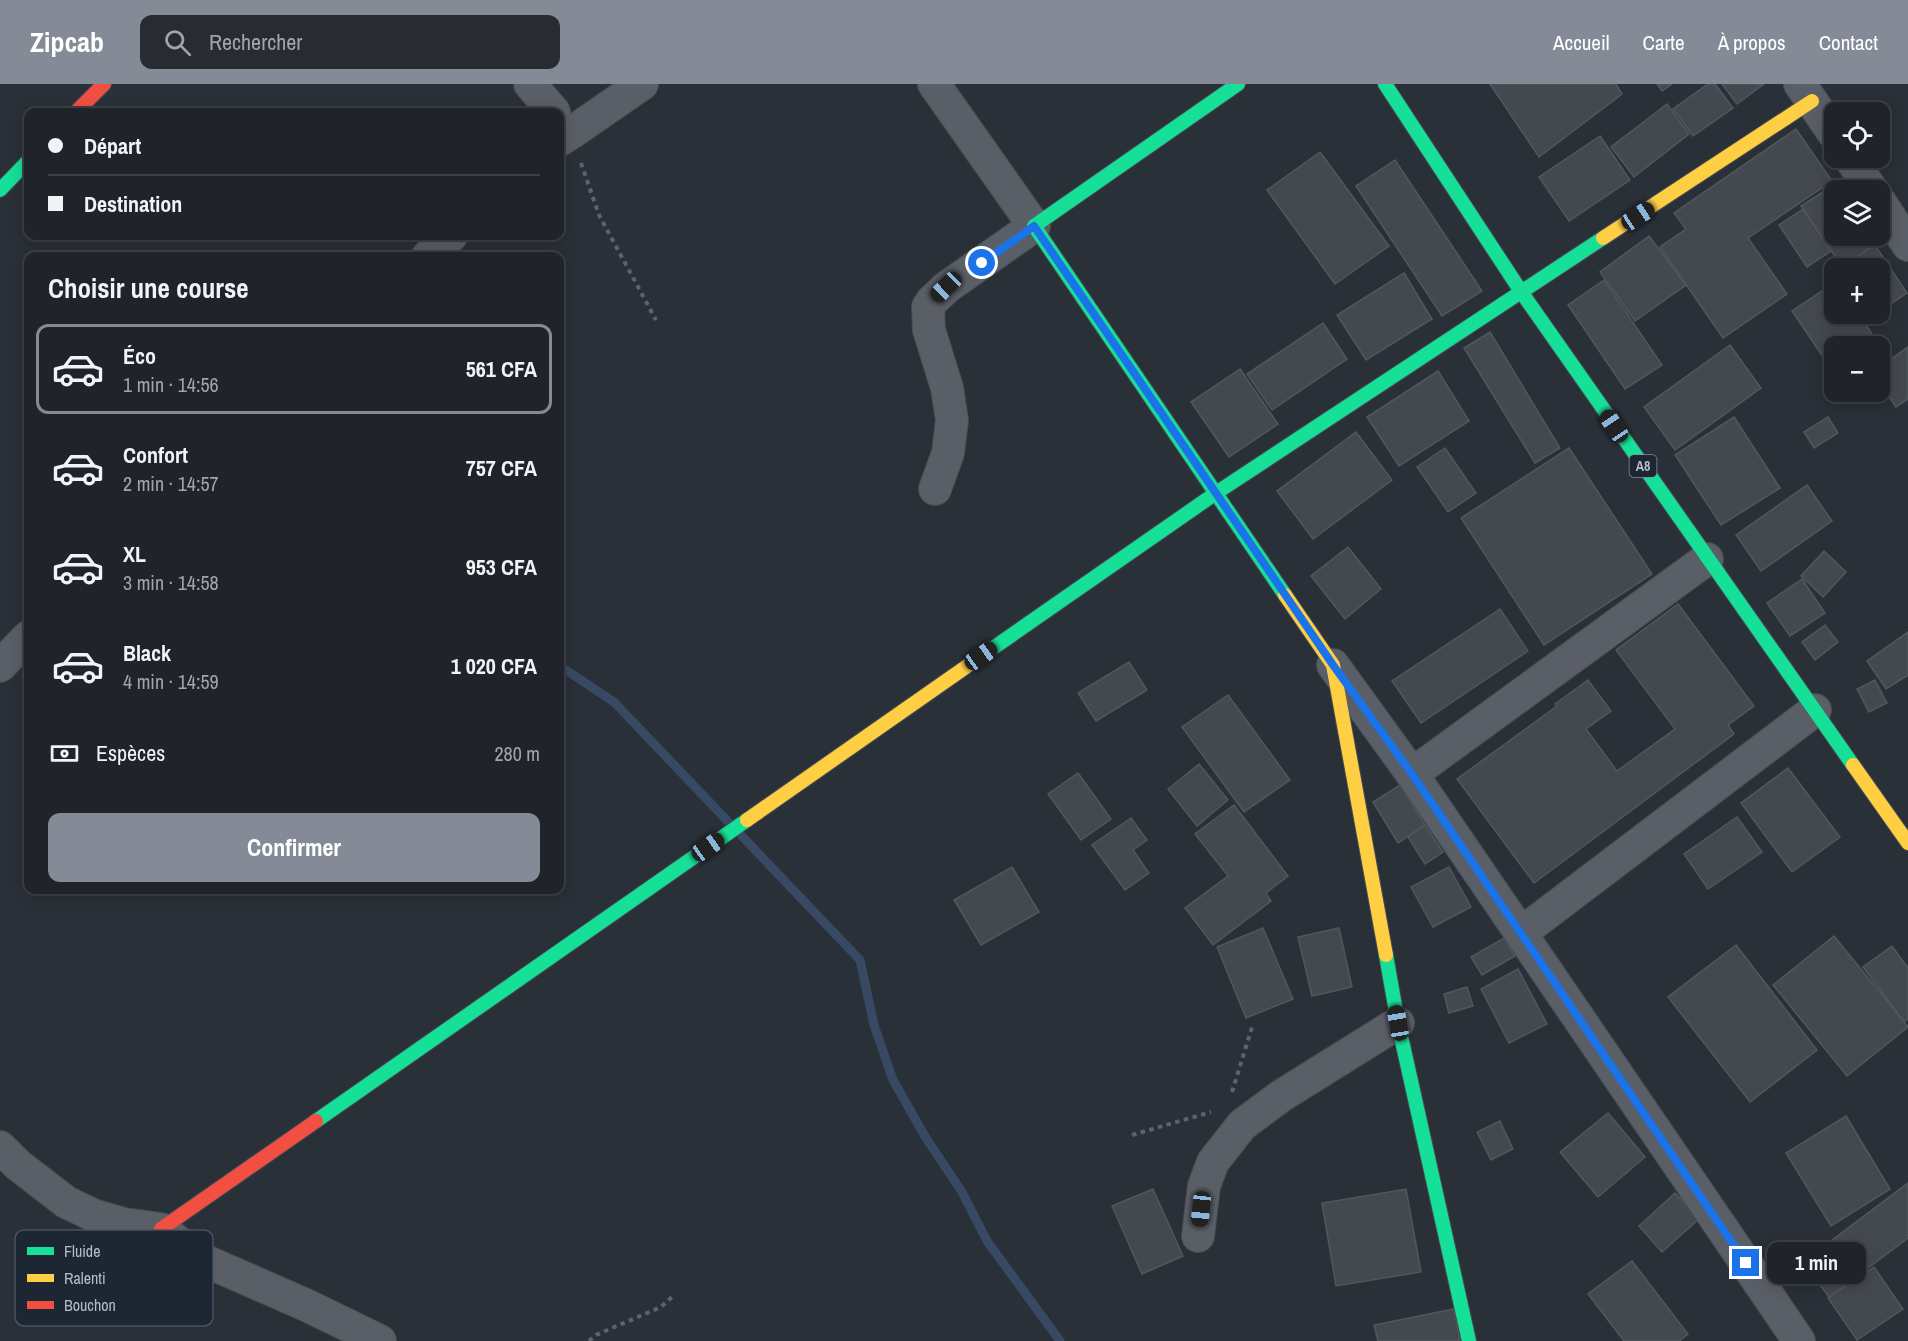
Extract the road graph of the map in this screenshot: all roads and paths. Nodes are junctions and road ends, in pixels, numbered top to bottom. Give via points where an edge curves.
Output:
1 (104, 84) edge
2 (530, 84) edge
3 (642, 84) edge
4 (934, 84) edge
5 (1238, 84) edge
6 (1385, 84) edge
7 (1806, 93) edge
8 (80, 108) edge
9 (548, 108) edge
10 (1824, 119) edge
11 (564, 124) edge
12 (564, 133) edge
13 (24, 165) edge
14 (0, 190) edge
15 (1890, 217) edge
16 (1034, 226) junction
17 (447, 240) edge
18 (1908, 245) edge
19 (433, 252) edge
20 (1522, 293) junction
21 (656, 320) dead end
22 (935, 489) dead end
23 (1216, 493) junction
24 (1707, 559) junction
25 (24, 642) edge
26 (1333, 665) junction
27 (0, 666) edge
28 (1815, 710) junction
29 (1412, 774) junction
30 (1908, 843) edge
31 (1521, 933) junction
32 (1398, 1023) junction
33 (1253, 1024) dead end
34 (1230, 1101) dead end
35 (1214, 1112) dead end
36 (1132, 1135) dead end
37 (0, 1147) edge
38 (161, 1229) joint
39 (1198, 1236) dead end
40 (213, 1264) edge
41 (673, 1296) dead end
42 (380, 1341) edge
43 (589, 1341) edge
44 (1469, 1341) edge
45 (1799, 1341) edge

1 - 8 street
2 - 9 street
3 - 11 street
4 - 16 street
5 - 16 street
6 - 20 street, A8
7 - 10 street
7 - 20 street
12 - 21 path via 599,214
13 - 14 street
15 - 18 street
16 - 22 street via 946,287 928,307 929,330 947,388 952,420 948,453
16 - 23 street
17 - 19 street
20 - 23 street
20 - 24 street, A8
23 - 26 street
23 - 38 street
24 - 28 street, A8
24 - 29 street
25 - 27 street
26 - 29 street
26 - 32 street
28 - 30 street, A8
28 - 31 street
29 - 31 street
31 - 45 street
32 - 39 street via 1242,1125 1213,1162 1204,1186
32 - 44 street
33 - 34 path
35 - 36 path
37 - 38 street via 66,1202 124,1224
40 - 42 street
41 - 43 path via 661,1307

